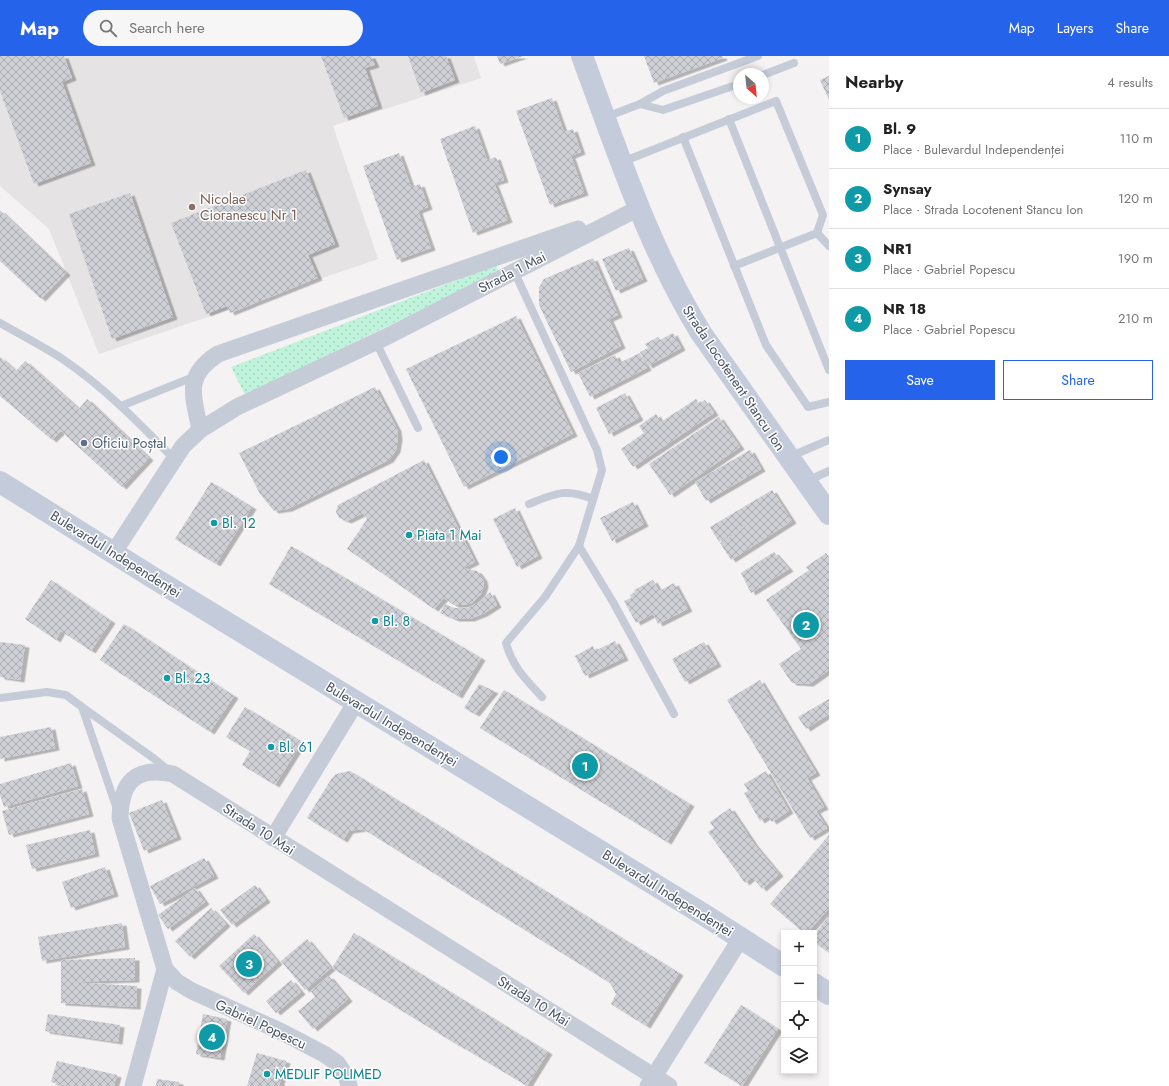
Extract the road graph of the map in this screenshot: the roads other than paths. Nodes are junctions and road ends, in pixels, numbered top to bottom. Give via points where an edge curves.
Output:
1 (582, 56) edge
2 (758, 56) edge
3 (794, 63) dead end
4 (769, 73) edge
5 (733, 86) edge
6 (640, 104) junction
7 (605, 117) junction
8 (729, 119) junction
9 (683, 137) junction
10 (622, 162) junction
11 (639, 208) junction
12 (817, 233) junction
13 (829, 246) edge
14 (780, 248) junction
15 (507, 253) junction
16 (734, 266) junction
17 (514, 271) junction
18 (0, 323) edge
19 (381, 340) junction
20 (829, 370) edge
21 (196, 376) junction
22 (829, 402) edge
23 (121, 406) junction
24 (418, 428) dead end
25 (200, 430) junction
26 (829, 440) edge
27 (789, 457) junction
28 (174, 459) junction
29 (829, 471) edge
30 (0, 482) edge
31 (806, 482) junction
32 (593, 499) junction
33 (529, 504) dead end
34 (829, 514) edge
35 (579, 546) junction
36 (114, 552) junction
37 (542, 697) dead end
38 (0, 698) edge
39 (356, 702) junction
40 (82, 708) junction
41 (674, 714) dead end
42 (173, 774) junction
43 (120, 818) junction
44 (273, 838) junction
45 (740, 938) junction
46 (781, 964) edge
47 (166, 969) junction
48 (817, 986) edge
49 (829, 994) edge
50 (651, 1081) edge
51 (134, 1086) edge
52 (349, 1086) edge
53 (669, 1086) edge

1 - 7 main road, Strada Locotenent Stancu Ion
2 - 6 lane via 663,91
3 - 4 lane
5 - 6 lane via 663,110
6 - 7 lane
7 - 10 main road, Strada Locotenent Stancu Ion
8 - 9 lane
8 - 12 lane via 776,101 823,215
8 - 14 lane
9 - 10 lane
9 - 16 lane
10 - 11 main road, Strada Locotenent Stancu Ion
11 - 15 street
11 - 17 street, Strada 1 Mai
11 - 27 main road, Strada Locotenent Stancu Ion via 661,260 688,313
12 - 13 lane
12 - 14 lane
14 - 16 lane
14 - 20 lane
15 - 17 street
15 - 21 street via 228,350 206,362
16 - 22 lane via 766,345 808,407
17 - 19 street, Strada 1 Mai
17 - 32 lane via 597,450 602,470
18 - 23 lane via 64,360
19 - 24 lane
19 - 25 street, Strada 1 Mai via 237,407
21 - 23 lane
21 - 25 street via 193,386
23 - 28 lane
25 - 28 street, Strada 1 Mai
26 - 27 lane
27 - 31 main road, Strada Locotenent Stancu Ion
28 - 36 street, Strada 1 Mai
29 - 31 lane
30 - 36 main road, Bulevardul Independenței
31 - 34 main road, Strada Locotenent Stancu Ion
32 - 33 lane via 568,492 550,495
32 - 35 lane
35 - 37 lane via 545,597 506,643 518,671
35 - 41 lane via 613,602
36 - 39 main road, Bulevardul Independenței
38 - 40 lane via 47,692 66,695
39 - 44 street
39 - 45 main road, Bulevardul Independenței
40 - 42 lane
40 - 43 lane
42 - 43 street, Strada 10 Mai via 157,771 141,774 127,785 121,800
42 - 44 street, Strada 10 Mai
43 - 47 street, Strada 10 Mai
44 - 50 street, Strada 10 Mai
45 - 46 main road, Bulevardul Independenței
45 - 50 street
47 - 51 street
47 - 52 street, Gabriel Popescu via 177,982 192,992 282,1032 324,1054 337,1063
48 - 49 main road
50 - 53 street, Strada 10 Mai

